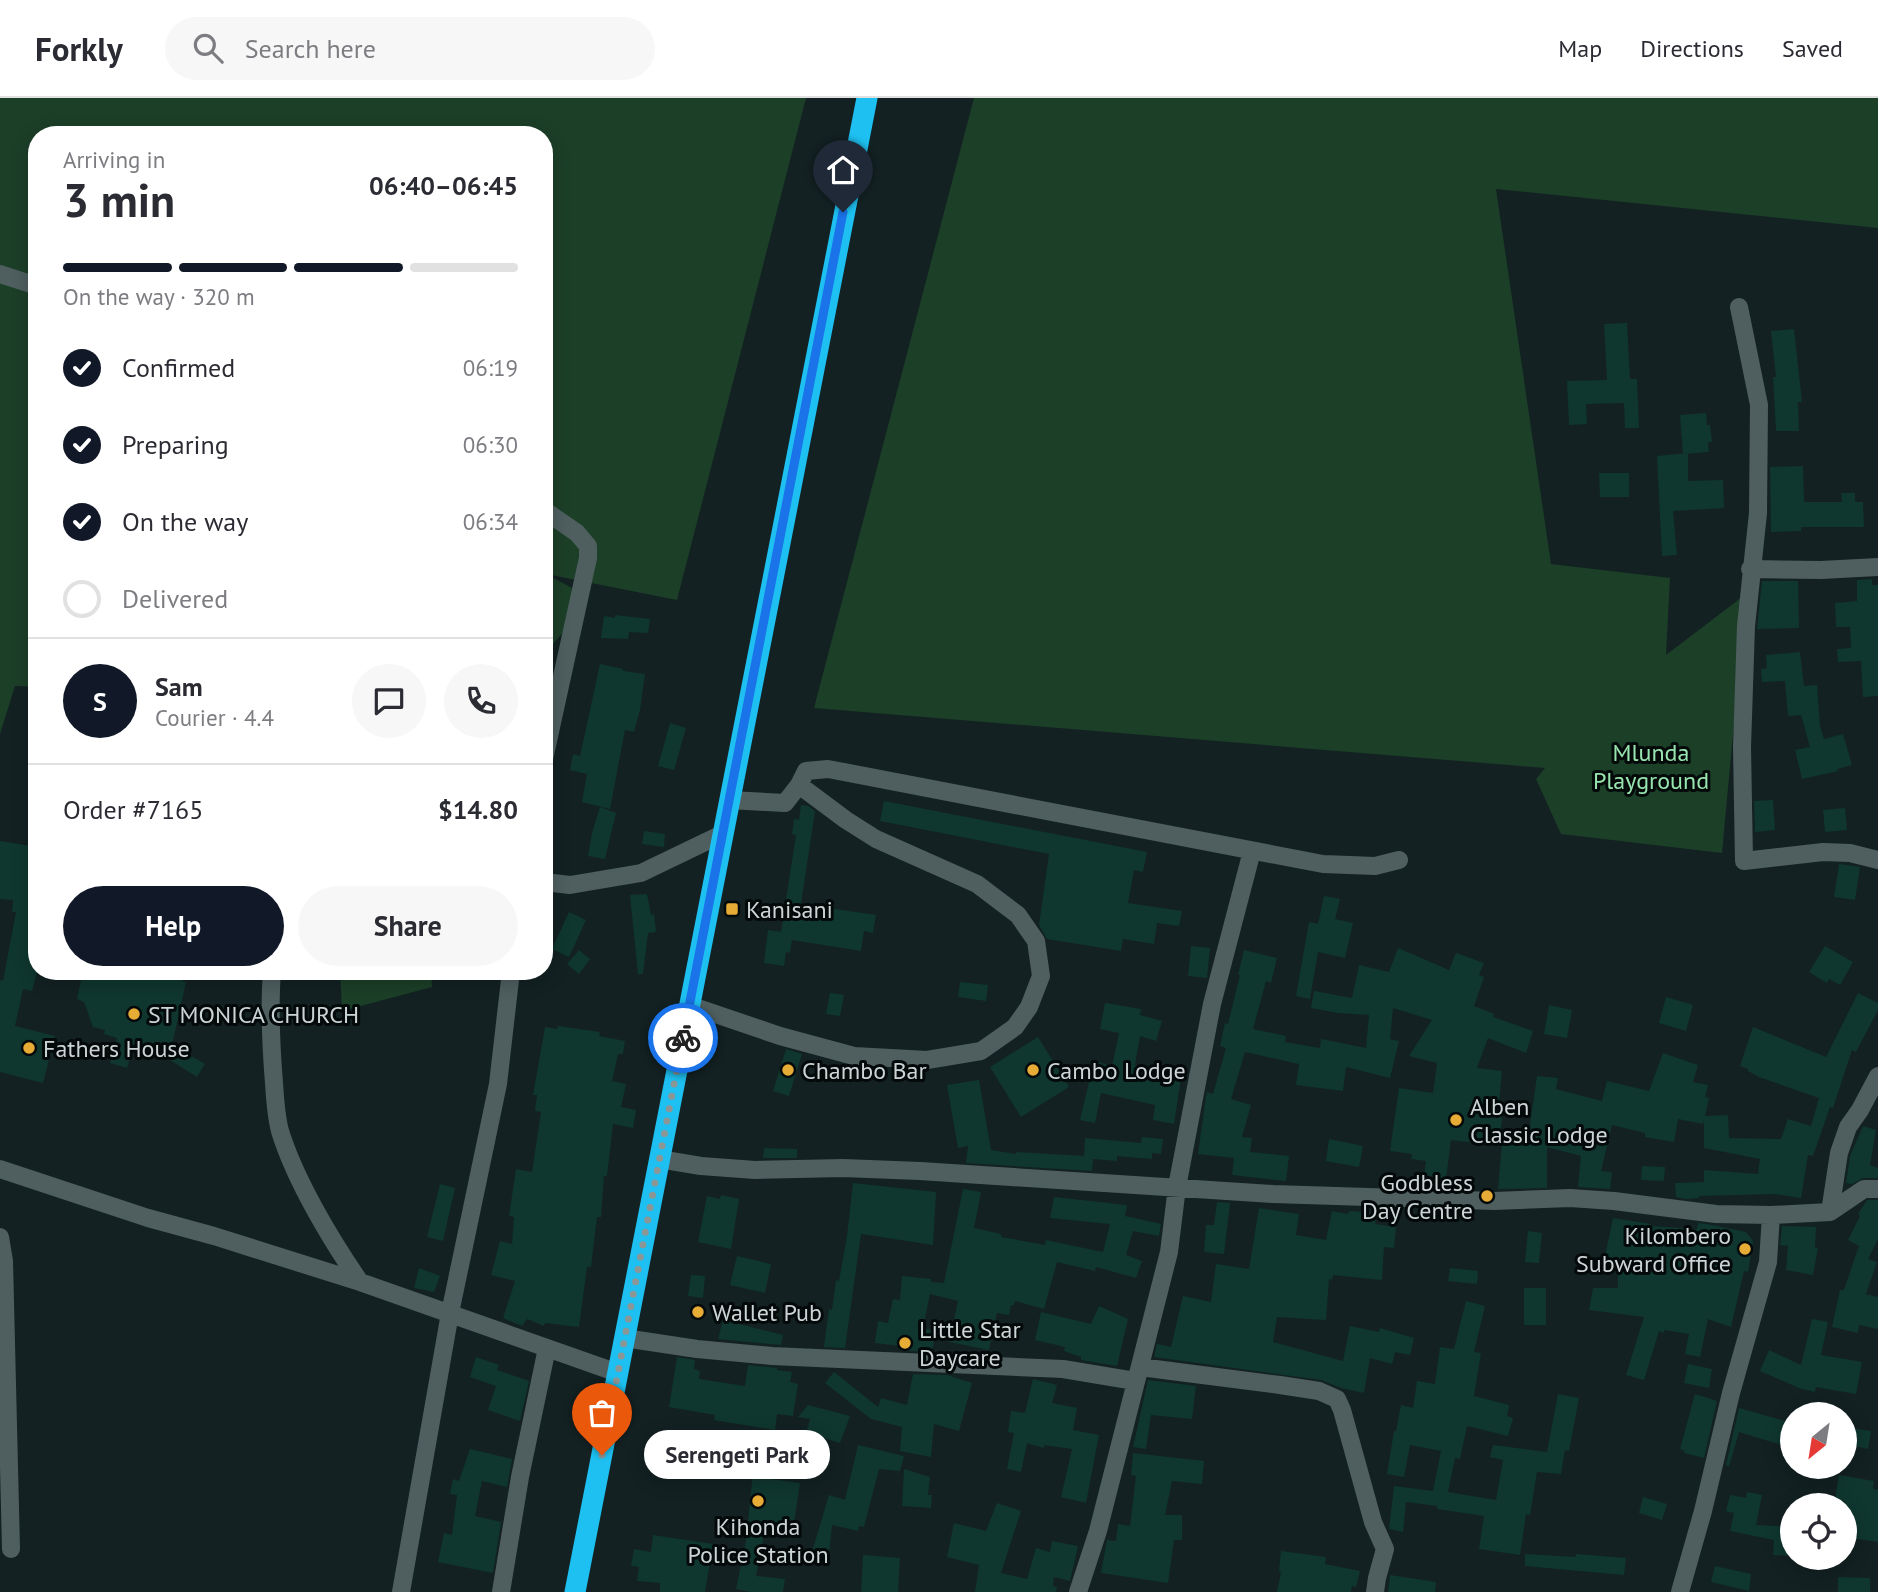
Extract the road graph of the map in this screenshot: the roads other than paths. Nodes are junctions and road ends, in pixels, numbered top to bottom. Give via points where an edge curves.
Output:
1 (867, 98) edge
2 (0, 274) edge
3 (28, 283) edge
4 (1739, 307) dead end
5 (553, 516) edge
6 (1878, 567) edge
7 (1750, 569) junction
8 (553, 718) edge
9 (799, 785) junction
10 (729, 800) junction
11 (722, 834) junction
12 (1252, 851) junction
13 (1399, 860) dead end
14 (1878, 860) edge
15 (553, 883) edge
16 (271, 980) edge
17 (510, 980) edge
18 (689, 1005) junction
19 (1878, 1076) edge
20 (659, 1159) junction
21 (0, 1169) edge
22 (1177, 1187) junction
23 (1878, 1189) edge
24 (1830, 1212) junction
25 (1772, 1215) junction
26 (0, 1237) edge
27 (360, 1282) junction
28 (450, 1313) junction
29 (624, 1338) junction
30 (547, 1348) junction
31 (618, 1373) junction
32 (1138, 1374) junction
33 (11, 1549) dead end
34 (401, 1592) edge
35 (501, 1592) edge
36 (575, 1592) edge
37 (1078, 1592) edge
38 (1375, 1592) edge
39 (1680, 1592) edge

1 - 10 highway
2 - 3 street
4 - 7 street via 1759,405 1758,513
5 - 8 street via 588,546 588,558
6 - 7 street
7 - 14 street via 1742,747 1744,861 1823,852
9 - 10 street via 785,803
9 - 12 street via 806,771 828,769
9 - 18 street via 876,839 977,884 1018,915 1036,941 1041,976 1029,1007 1016,1027 981,1051 927,1060 855,1056 780,1037
10 - 11 highway
11 - 15 street via 641,873 570,885
11 - 18 highway
12 - 13 street via 1323,864 1375,866
12 - 22 street via 1212,1004
16 - 27 street via 272,1063 279,1129 292,1164
17 - 28 street via 498,1084
18 - 20 highway
19 - 24 street via 1848,1127
20 - 22 street via 755,1170 920,1171
20 - 29 highway
21 - 27 street
22 - 25 street via 1494,1201 1570,1198 1716,1214
22 - 32 street via 1169,1252
23 - 24 street via 1864,1189
24 - 25 street
25 - 39 street via 1768,1262
26 - 33 street
27 - 28 street
28 - 30 street
28 - 34 street
29 - 31 highway
29 - 32 street via 772,1356
30 - 31 street
30 - 35 street
31 - 36 highway
32 - 37 street
32 - 38 street via 1280,1385 1337,1399 1385,1549

